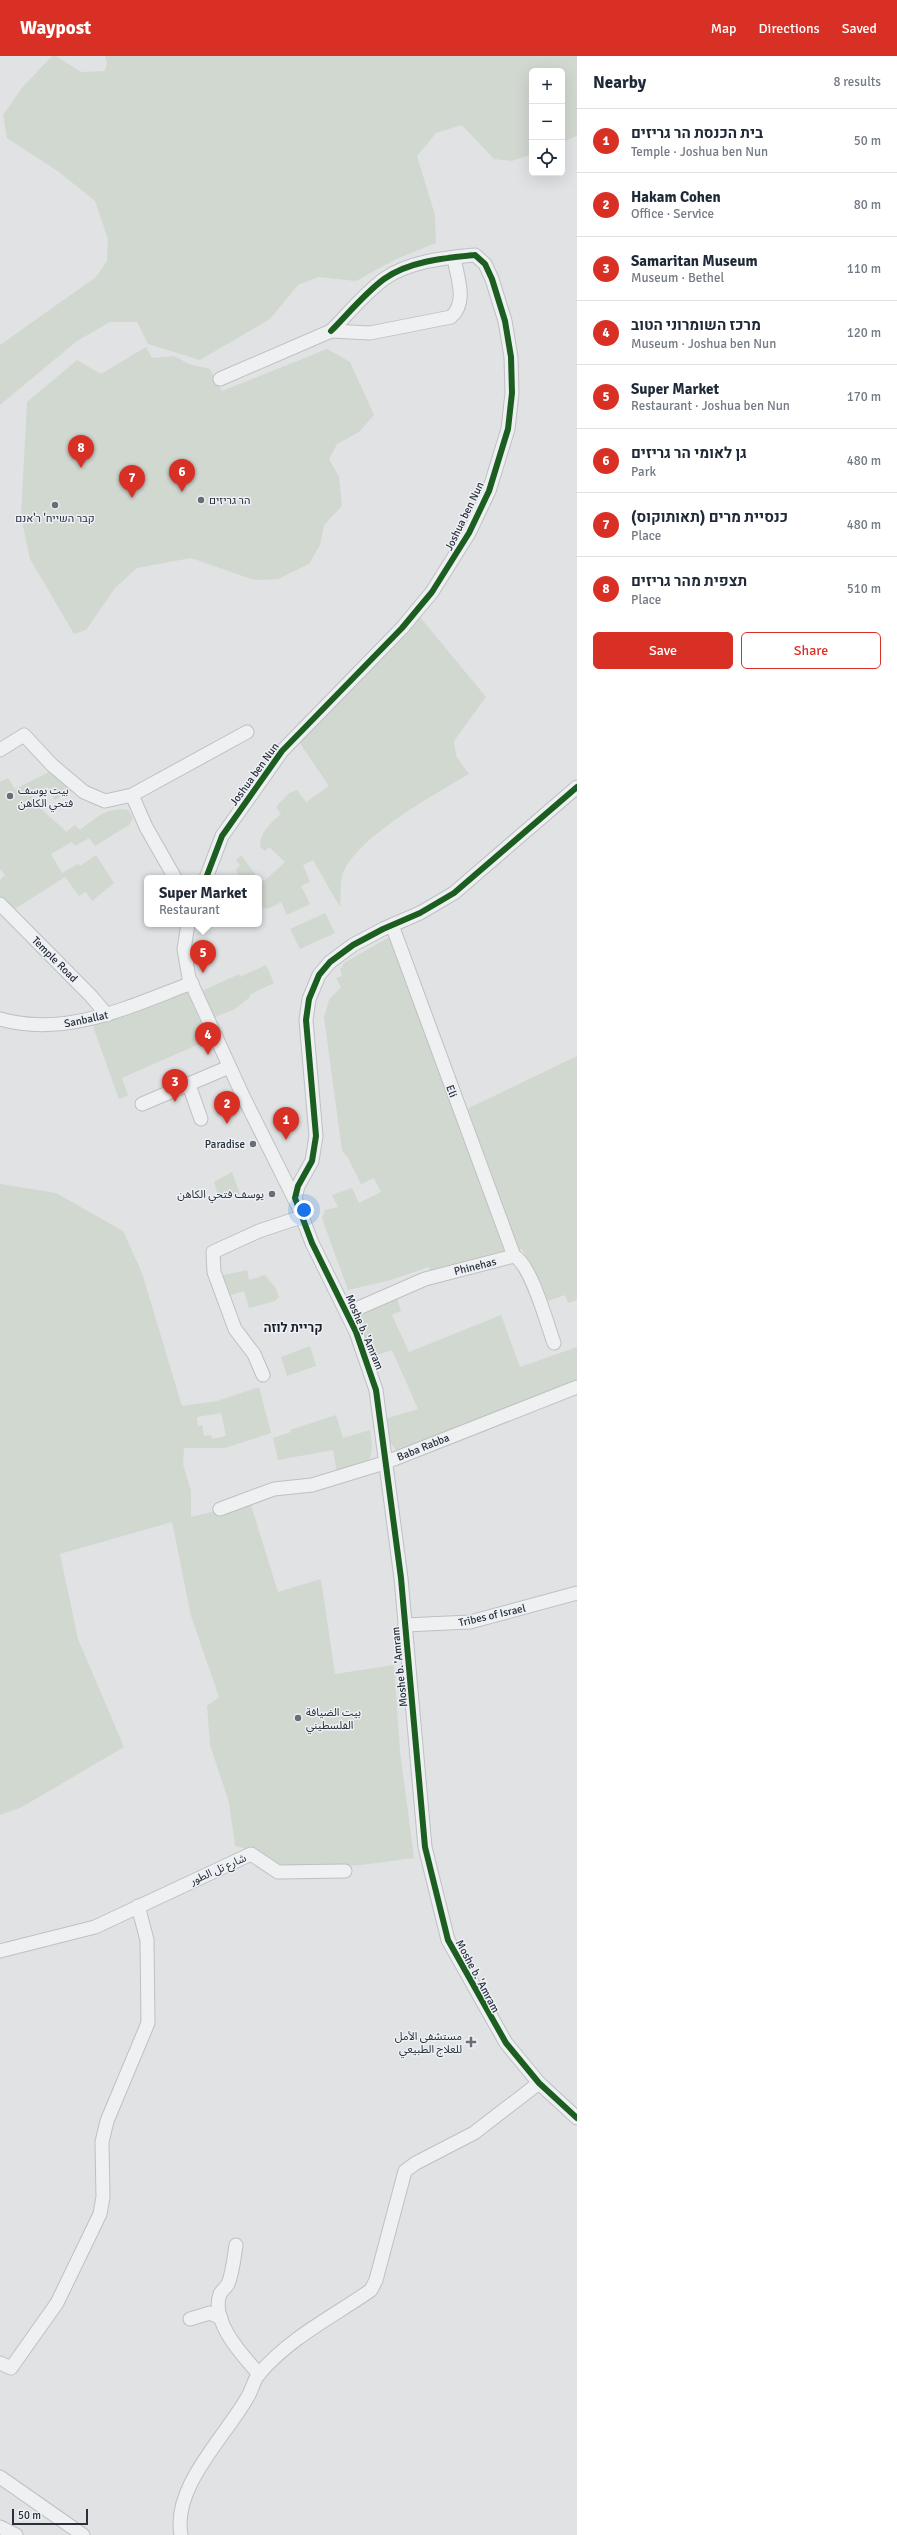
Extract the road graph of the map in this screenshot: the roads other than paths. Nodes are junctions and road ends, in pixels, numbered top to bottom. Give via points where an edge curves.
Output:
1 (454, 258) junction
2 (331, 331) junction
3 (220, 379) dead end
4 (247, 732) dead end
5 (0, 750) edge
6 (577, 787) edge
7 (132, 796) junction
8 (173, 875) edge
9 (207, 875) edge
10 (0, 904) edge
11 (392, 925) junction
12 (188, 927) edge
13 (192, 983) junction
14 (107, 1015) junction
15 (0, 1019) edge
16 (229, 1067) junction
17 (189, 1085) junction
18 (142, 1104) dead end
19 (201, 1120) dead end
20 (296, 1202) junction
21 (301, 1218) junction
22 (514, 1256) junction
23 (347, 1312) junction
24 (554, 1343) dead end
25 (263, 1375) dead end
26 (577, 1387) edge
27 (384, 1463) junction
28 (220, 1509) dead end
29 (577, 1593) edge
30 (405, 1625) junction
31 (345, 1871) dead end
32 (138, 1906) junction
33 (0, 1951) edge
34 (539, 2083) junction
35 (577, 2118) edge
36 (236, 2245) dead end
37 (221, 2318) junction
38 (190, 2319) dead end
39 (0, 2363) edge
40 (259, 2374) junction
41 (0, 2477) edge
42 (0, 2527) edge
43 (16, 2535) edge
44 (83, 2535) edge
45 (181, 2535) edge

1 - 2 street, Joshua ben Nun via 427,261 384,279
1 - 2 street via 461,293 460,304 451,317 370,333
1 - 9 street, Joshua ben Nun via 475,255 485,264 500,303 508,339 512,375 510,411 504,447 489,491 470,533 432,592 402,628 282,751 222,836
2 - 3 street
4 - 7 street
5 - 7 street via 24,735 52,765 84,792 105,801
6 - 11 street via 460,889 427,910
7 - 8 street
10 - 14 street, Temple Road via 92,996
11 - 20 street via 360,940 337,956 322,970 311,990 306,1026 316,1136 312,1161 296,1193
11 - 22 street, Eli
12 - 13 street via 184,954
13 - 14 street, Sanballat
13 - 16 street
14 - 15 street, Sanballat via 62,1024 21,1025
16 - 17 street
16 - 20 street
17 - 18 street
17 - 19 street
20 - 21 street, Moshe b. 'Amram
21 - 23 street, Moshe b. 'Amram
21 - 25 street via 259,1231 213,1252 214,1272 235,1330 254,1354
22 - 23 street, Phinehas via 425,1279
22 - 24 street via 520,1259 528,1275
23 - 27 street, Moshe b. 'Amram via 374,1383
26 - 27 street, Baba Rabba
27 - 28 street, Baba Rabba via 312,1485 274,1489
27 - 30 street, Moshe b. 'Amram
29 - 30 street, Tribes of Israel via 470,1622
30 - 34 street, Moshe b. 'Amram via 425,1847 448,1940 501,2037
31 - 32 street, شارع تل الطور via 278,1872 251,1854
32 - 33 street via 95,1927
32 - 39 street via 147,1940 148,2023 104,2135 101,2157 103,2196 100,2214 57,2303 11,2368
34 - 35 street, Moshe b. 'Amram
34 - 40 street via 474,2133 405,2171 376,2280 371,2290 300,2337
36 - 37 street via 227,2285 220,2293 218,2306
37 - 38 street via 210,2313
37 - 40 street via 241,2355
40 - 45 street via 248,2398 191,2482 179,2525
41 - 44 street
42 - 43 street

